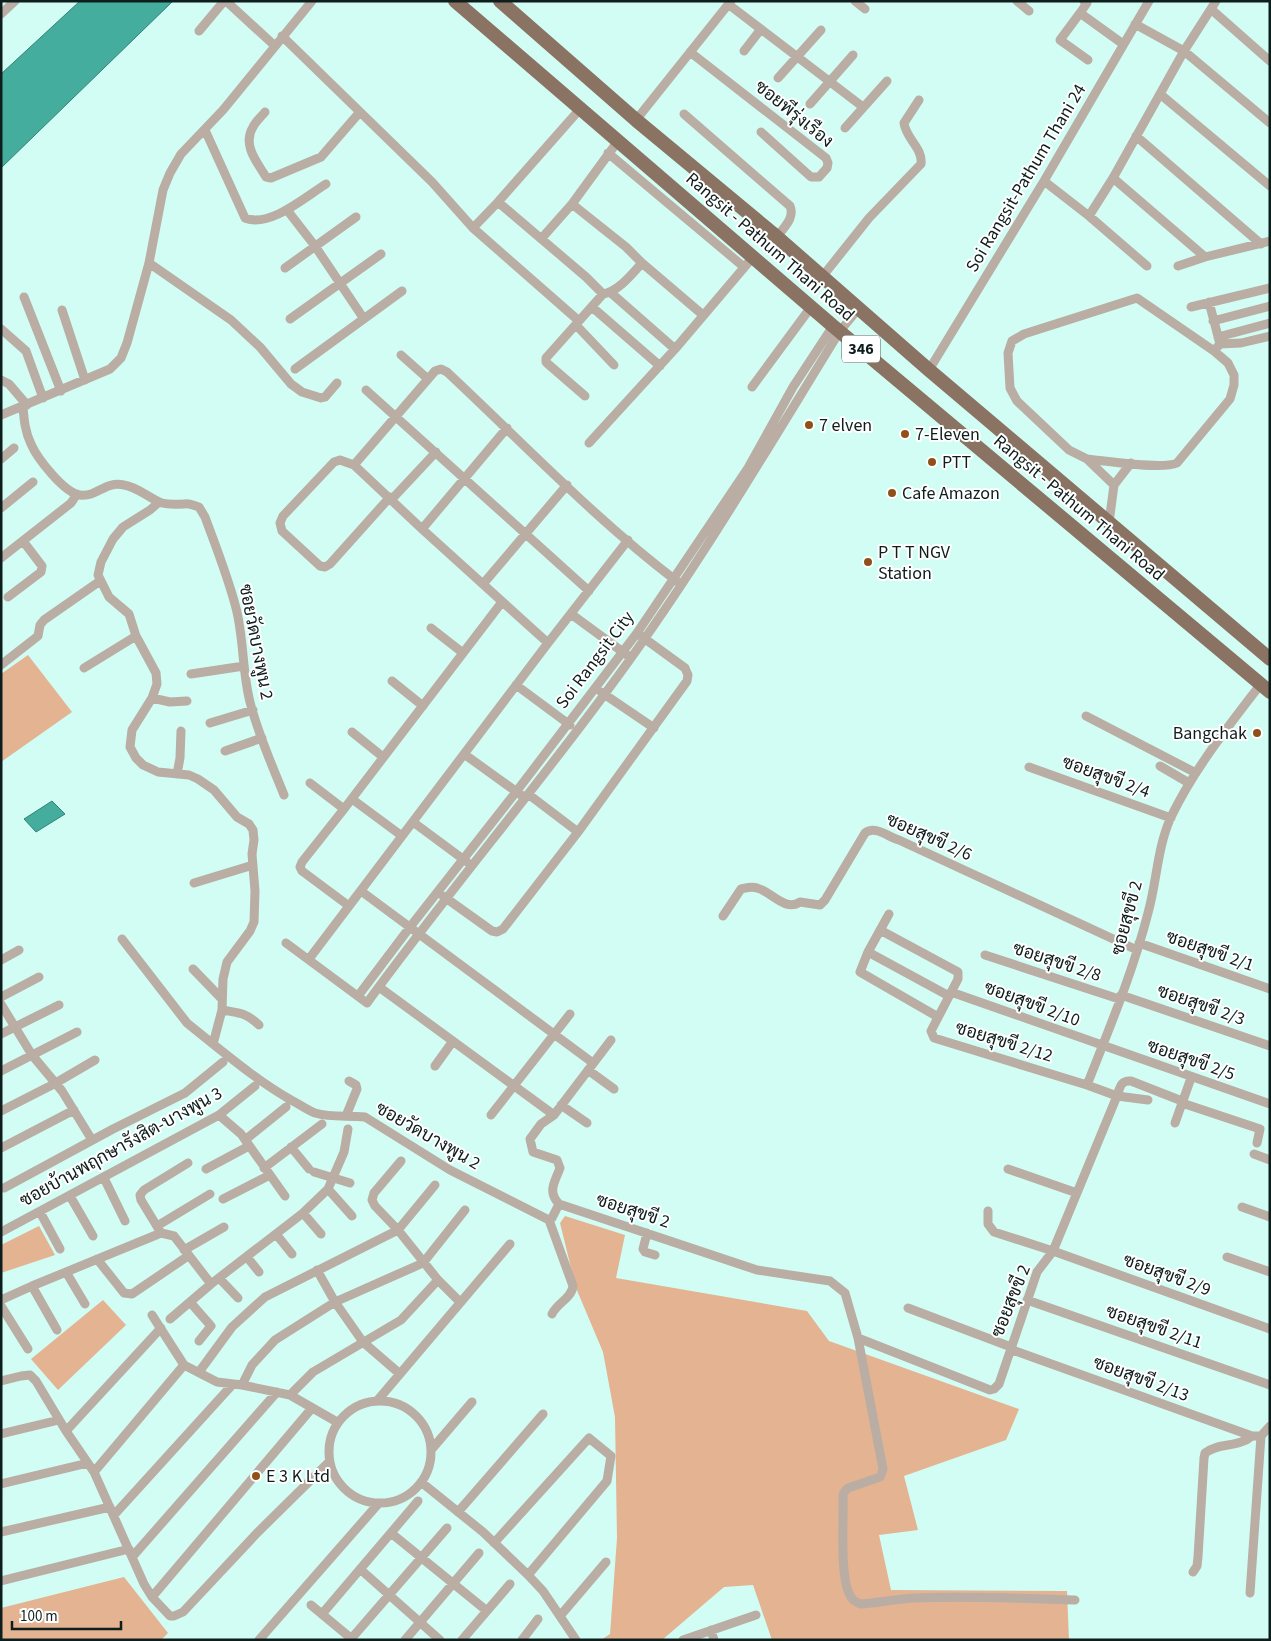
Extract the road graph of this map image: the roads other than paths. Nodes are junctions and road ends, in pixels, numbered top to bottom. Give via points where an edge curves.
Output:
1 (15, 1) edge
2 (225, 1) edge
3 (312, 1) edge
4 (455, 1) edge
5 (500, 1) edge
6 (854, 1) edge
7 (1017, 1) edge
8 (1084, 1) edge
9 (1149, 1) edge
10 (1216, 1) edge
11 (730, 3) edge
12 (865, 9) dead end
13 (1212, 10) junction
14 (1030, 11) dead end
15 (1080, 13) junction
16 (1, 14) edge
17 (1135, 24) junction
18 (761, 30) junction
19 (821, 30) dead end
20 (199, 31) dead end
21 (282, 36) junction
22 (1123, 44) junction
23 (274, 46) junction
24 (744, 51) dead end
25 (690, 52) junction
26 (1184, 52) junction
27 (853, 55) dead end
28 (797, 57) junction
29 (1088, 60) dead end
30 (1270, 61) edge
31 (778, 78) dead end
32 (887, 81) dead end
33 (830, 82) junction
34 (1160, 94) junction
35 (919, 100) dead end
36 (810, 104) dead end
37 (864, 107) junction
38 (580, 109) junction
39 (265, 112) dead end
40 (359, 113) junction
41 (684, 114) dead end
42 (636, 120) junction
43 (1270, 123) edge
44 (845, 128) dead end
45 (205, 130) junction
46 (761, 132) dead end
47 (1136, 136) junction
48 (618, 141) junction
49 (608, 153) junction
50 (1112, 178) junction
51 (1044, 181) junction
52 (326, 184) dead end
53 (1270, 186) edge
54 (498, 202) junction
55 (572, 204) junction
56 (286, 210) junction
57 (356, 216) dead end
58 (1089, 216) junction
59 (472, 228) junction
60 (776, 237) junction
61 (541, 239) junction
62 (1266, 242) edge
63 (315, 246) junction
64 (381, 254) dead end
65 (1205, 257) junction
66 (748, 262) junction
67 (150, 263) junction
68 (642, 263) junction
69 (1147, 266) dead end
70 (1178, 266) dead end
71 (285, 268) dead end
72 (822, 277) junction
73 (340, 284) junction
74 (1270, 288) edge
75 (402, 290) dead end
76 (606, 293) junction
77 (24, 298) dead end
78 (1209, 302) junction
79 (1270, 306) edge
80 (592, 307) junction
81 (811, 307) junction
82 (1191, 307) dead end
83 (859, 308) junction
84 (62, 310) dead end
85 (703, 315) junction
86 (290, 319) dead end
87 (364, 319) junction
88 (1213, 320) junction
89 (578, 323) junction
90 (1270, 323) edge
91 (837, 328) junction
92 (1, 329) edge
93 (1270, 336) edge
94 (1217, 344) junction
95 (675, 349) junction
96 (401, 354) dead end
97 (614, 365) dead end
98 (660, 366) junction
99 (295, 369) dead end
100 (929, 370) junction
101 (428, 379) junction
102 (1, 380) edge
103 (85, 380) junction
104 (337, 383) dead end
105 (752, 387) dead end
106 (366, 390) dead end
107 (61, 391) junction
108 (585, 396) dead end
109 (43, 398) junction
110 (25, 406) junction
111 (1, 415) edge
112 (396, 416) junction
113 (507, 428) junction
114 (589, 444) dead end
115 (14, 448) dead end
116 (436, 452) junction
117 (1, 458) edge
118 (1087, 459) junction
119 (1131, 463) junction
120 (354, 465) junction
121 (464, 478) junction
122 (33, 482) dead end
123 (1114, 485) junction
124 (567, 486) junction
125 (77, 494) junction
126 (391, 498) junction
127 (159, 502) junction
128 (1, 508) edge
129 (1109, 523) junction
130 (422, 529) junction
131 (525, 534) junction
132 (628, 540) junction
133 (22, 541) junction
134 (1, 558) edge
135 (674, 579) junction
136 (100, 581) junction
137 (483, 584) junction
138 (682, 585) junction
139 (589, 591) junction
140 (8, 597) dead end
141 (502, 602) junction
142 (571, 614) junction
143 (431, 628) dead end
144 (641, 635) junction
145 (136, 636) junction
146 (548, 643) junction
147 (623, 652) junction
148 (463, 653) junction
149 (631, 657) junction
150 (1270, 659) edge
151 (1, 665) edge
152 (244, 666) junction
153 (84, 668) dead end
154 (191, 674) dead end
155 (392, 681) dead end
156 (516, 685) junction
157 (595, 687) junction
158 (1265, 688) edge
159 (605, 694) junction
160 (155, 699) junction
161 (187, 701) dead end
162 (423, 706) junction
163 (253, 710) junction
164 (1086, 716) dead end
165 (210, 723) dead end
166 (567, 723) junction
167 (654, 728) junction
168 (577, 730) junction
169 (181, 731) dead end
170 (352, 732) dead end
171 (262, 738) junction
172 (225, 751) dead end
173 (464, 754) junction
174 (384, 757) junction
175 (1160, 766) dead end
176 (1029, 767) dead end
177 (1196, 772) junction
178 (177, 773) junction
179 (310, 783) dead end
180 (1189, 783) junction
181 (516, 792) junction
182 (284, 795) dead end
183 (526, 796) junction
184 (352, 799) junction
185 (344, 809) junction
186 (1171, 818) junction
187 (413, 822) junction
188 (578, 832) junction
189 (402, 836) junction
190 (464, 859) junction
191 (252, 865) junction
192 (473, 866) junction
193 (194, 883) dead end
194 (361, 891) junction
195 (438, 892) junction
196 (447, 898) junction
197 (349, 906) junction
198 (889, 914) dead end
199 (724, 916) dead end
200 (410, 927) junction
201 (880, 930) junction
202 (420, 934) junction
203 (122, 939) dead end
204 (286, 943) dead end
205 (1138, 946) junction
206 (19, 950) dead end
207 (868, 952) junction
208 (985, 955) dead end
209 (1, 960) edge
210 (309, 960) junction
211 (193, 969) dead end
212 (39, 977) dead end
213 (379, 987) junction
214 (1270, 989) edge
215 (950, 994) junction
216 (358, 996) junction
217 (1, 997) edge
218 (1120, 997) junction
219 (222, 999) junction
220 (1, 1004) edge
221 (59, 1006) dead end
222 (225, 1011) junction
223 (570, 1014) dead end
224 (938, 1017) junction
225 (259, 1025) dead end
226 (14, 1027) junction
227 (77, 1032) dead end
228 (1, 1034) edge
229 (554, 1034) junction
230 (611, 1040) dead end
231 (453, 1041) junction
232 (213, 1044) junction
233 (1102, 1046) junction
234 (1270, 1046) edge
235 (32, 1055) junction
236 (95, 1060) dead end
237 (223, 1062) dead end
238 (435, 1066) dead end
239 (591, 1067) junction
240 (1, 1071) edge
241 (1190, 1078) junction
242 (348, 1081) dead end
243 (54, 1084) junction
244 (1087, 1085) junction
245 (255, 1086) dead end
246 (514, 1086) junction
247 (614, 1089) dead end
248 (1117, 1096) junction
249 (1148, 1100) dead end
250 (1182, 1102) junction
251 (1270, 1104) edge
252 (561, 1105) junction
253 (286, 1107) dead end
254 (74, 1110) junction
255 (1, 1111) edge
256 (219, 1115) junction
257 (491, 1115) dead end
258 (554, 1115) junction
259 (346, 1116) junction
260 (587, 1123) dead end
261 (1175, 1123) dead end
262 (322, 1124) dead end
263 (348, 1129) dead end
264 (92, 1140) junction
265 (247, 1143) junction
266 (1257, 1144) dead end
267 (292, 1147) junction
268 (1, 1148) edge
269 (1254, 1154) dead end
270 (1270, 1160) edge
271 (401, 1161) dead end
272 (188, 1163) dead end
273 (206, 1169) dead end
274 (1008, 1169) dead end
275 (267, 1172) junction
276 (104, 1178) junction
277 (333, 1178) junction
278 (350, 1183) dead end
279 (435, 1185) dead end
280 (4, 1188) dead end
281 (328, 1189) junction
282 (1077, 1193) junction
283 (210, 1194) dead end
284 (70, 1196) junction
285 (285, 1196) dead end
286 (223, 1199) dead end
287 (558, 1206) junction
288 (1242, 1208) dead end
289 (465, 1210) dead end
290 (988, 1211) dead end
291 (40, 1212) junction
292 (303, 1214) junction
293 (352, 1216) dead end
294 (1270, 1217) edge
295 (550, 1219) junction
296 (125, 1221) dead end
297 (224, 1226) dead end
298 (159, 1230) junction
299 (398, 1230) junction
300 (1, 1232) edge
301 (276, 1234) junction
302 (321, 1234) dead end
303 (647, 1234) junction
304 (93, 1236) dead end
305 (510, 1244) dead end
306 (60, 1249) dead end
307 (1053, 1251) junction
308 (186, 1253) junction
309 (292, 1254) dead end
310 (655, 1255) dead end
311 (247, 1257) junction
312 (1226, 1257) dead end
313 (98, 1259) junction
314 (423, 1262) junction
315 (317, 1270) junction
316 (66, 1272) junction
317 (259, 1272) dead end
318 (1270, 1272) edge
319 (219, 1278) junction
320 (438, 1280) junction
321 (211, 1284) junction
322 (32, 1286) junction
323 (238, 1298) dead end
324 (1, 1300) edge
325 (1027, 1300) junction
326 (190, 1302) junction
327 (335, 1302) junction
328 (460, 1302) junction
329 (85, 1304) dead end
330 (1, 1306) edge
331 (908, 1308) dead end
332 (552, 1314) dead end
333 (152, 1315) dead end
334 (170, 1319) dead end
335 (160, 1328) junction
336 (1270, 1329) edge
337 (56, 1330) dead end
338 (858, 1338) junction
339 (198, 1341) dead end
340 (363, 1342) junction
341 (1010, 1348) junction
342 (28, 1349) dead end
343 (184, 1365) junction
344 (198, 1372) junction
345 (400, 1374) junction
346 (1, 1381) edge
347 (232, 1384) junction
348 (242, 1385) junction
349 (1270, 1385) edge
350 (277, 1392) junction
351 (290, 1395) junction
352 (377, 1401) junction
353 (472, 1402) dead end
354 (312, 1408) junction
355 (543, 1414) dead end
356 (59, 1420) junction
357 (337, 1422) junction
358 (1270, 1426) edge
359 (66, 1431) junction
360 (1, 1434) edge
361 (1257, 1436) junction
362 (431, 1450) junction
363 (329, 1462) junction
364 (88, 1463) junction
365 (94, 1472) junction
366 (421, 1482) junction
367 (1, 1484) edge
368 (418, 1501) dead end
369 (380, 1503) junction
370 (112, 1511) junction
371 (458, 1512) junction
372 (447, 1528) dead end
373 (1, 1532) edge
374 (391, 1533) junction
375 (494, 1542) junction
376 (131, 1553) junction
377 (479, 1553) dead end
378 (421, 1558) junction
379 (606, 1562) dead end
380 (360, 1569) junction
381 (1193, 1572) dead end
382 (528, 1575) junction
383 (1, 1581) edge
384 (453, 1584) junction
385 (510, 1584) dead end
386 (1250, 1593) dead end
387 (389, 1595) junction
388 (152, 1597) junction
389 (1075, 1600) dead end
390 (311, 1604) dead end
391 (487, 1611) junction
392 (322, 1614) junction
393 (756, 1615) dead end
394 (560, 1616) junction
395 (538, 1619) dead end
396 (420, 1622) junction
397 (711, 1630) junction
398 (352, 1639) edge
399 (259, 1640) edge
400 (405, 1640) edge
401 (440, 1640) edge
402 (462, 1640) edge
403 (522, 1640) edge
404 (576, 1640) edge
405 (683, 1640) edge
406 (714, 1640) edge

1 - 16 street
2 - 20 street
2 - 23 street
3 - 21 street
4 - 38 main road, Rangsit - Pathum Thani Road / 346
5 - 42 main road, Rangsit - Pathum Thani Road / 346
6 - 12 street
7 - 14 street
8 - 15 street via 1087,4
9 - 17 street, Soi Rangsit-Pathum Thani 24
10 - 13 street
11 - 18 street
11 - 25 street
13 - 26 street
13 - 30 street
15 - 22 street
15 - 29 street via 1060,40
17 - 22 street, Soi Rangsit-Pathum Thani 24
17 - 26 street
18 - 24 street
18 - 28 street
19 - 28 street
21 - 23 street
21 - 40 street
22 - 51 street, Soi Rangsit-Pathum Thani 24
23 - 45 street
25 - 42 street
25 - 46 street, ซอยพีรุ่งเรือง via 826,158 827,168 819,177 812,177
26 - 34 street
26 - 43 street
27 - 33 street
28 - 31 street
28 - 33 street
32 - 37 street
33 - 36 street
33 - 37 street
34 - 47 street
34 - 53 street
35 - 72 street via 904,123 905,130 920,152 921,164 869,218
37 - 44 street
38 - 48 main road, Rangsit - Pathum Thani Road / 346
38 - 54 street
39 - 40 street via 251,128 249,146 266,177 271,178 321,157
40 - 59 street via 432,182
41 - 60 street via 790,206 792,216
42 - 60 main road, Rangsit - Pathum Thani Road / 346
45 - 56 street via 245,218 264,220
45 - 67 street via 181,154 170,173 163,190
47 - 50 street
47 - 62 street
48 - 49 street
48 - 66 main road, Rangsit - Pathum Thani Road / 346
49 - 55 street
49 - 66 street
50 - 58 street
50 - 65 street
51 - 58 street
51 - 100 street, Soi Rangsit-Pathum Thani 24
52 - 56 street
54 - 59 street
54 - 61 street
55 - 61 street
55 - 68 street
56 - 63 street
57 - 63 street
58 - 69 street
59 - 89 street
60 - 72 main road, Rangsit - Pathum Thani Road / 346
61 - 76 street
62 - 65 street
63 - 71 street
63 - 73 street
64 - 73 street
65 - 70 street
66 - 81 main road, Rangsit - Pathum Thani Road / 346
66 - 85 street
67 - 103 street via 121,358 110,369
67 - 104 street via 231,320 302,392 326,397
68 - 76 street via 616,289
68 - 85 street
72 - 83 main road, Rangsit - Pathum Thani Road / 346
73 - 86 street
73 - 87 street
74 - 78 street
75 - 87 street
76 - 80 street
76 - 95 street
77 - 107 street
78 - 82 street
78 - 88 street
79 - 88 street
80 - 89 street
80 - 98 street
81 - 91 main road, Rangsit - Pathum Thani Road / 346
81 - 105 street
83 - 91 street
83 - 100 main road, Rangsit - Pathum Thani Road / 346
84 - 103 street
85 - 95 street
87 - 99 street
88 - 94 street
89 - 97 street
89 - 108 street via 546,358 546,362
90 - 94 street
91 - 135 street, Soi Rangsit City via 793,387 748,468
91 - 138 street, Soi Rangsit City via 761,459
91 - 158 main road, Rangsit - Pathum Thani Road / 346
92 - 109 street via 26,351
93 - 94 street via 1241,343
94 - 118 street via 1137,298 1024,334 1012,341 1008,352 1012,394 1069,450
94 - 119 street via 1233,370 1234,385 1230,399 1177,463 1153,466
95 - 98 street
96 - 101 street
98 - 114 street
100 - 129 main road, Rangsit - Pathum Thani Road / 346
101 - 112 street
101 - 113 street via 435,371 447,372
102 - 110 street via 9,384
103 - 107 street
106 - 112 street
107 - 109 street
109 - 110 street
110 - 111 street
110 - 125 street via 25,428 31,445 57,481
112 - 116 street
112 - 120 street
113 - 121 street
113 - 124 street
115 - 117 street
116 - 121 street
116 - 126 street
118 - 119 street
118 - 123 street
119 - 123 street
120 - 126 street
120 - 126 street via 334,462 280,523 282,531 320,566 325,568 330,564
121 - 130 street
121 - 131 street
122 - 128 street
123 - 129 street
124 - 131 street
124 - 132 street
125 - 127 street, ซอยวัดบางพูน 2 via 95,493 112,484 125,485
125 - 133 street via 71,503
126 - 130 street
127 - 136 street via 123,527 113,539 101,562
127 - 152 street, ซอยวัดบางพูน 2 via 200,507 236,608
129 - 150 main road, Rangsit - Pathum Thani Road / 346
130 - 137 street
131 - 137 street
131 - 139 street
132 - 135 street
132 - 139 street
133 - 134 street
133 - 140 street via 42,566 40,572
135 - 138 street
135 - 144 street, Soi Rangsit City
136 - 145 street via 109,597 128,614
136 - 151 street via 44,620 38,636
137 - 141 street
138 - 144 street, Soi Rangsit City
139 - 142 street
141 - 146 street
141 - 148 street
142 - 146 street
142 - 147 street
143 - 148 street
144 - 147 street, Soi Rangsit City
144 - 149 street, Soi Rangsit City
144 - 167 street via 686,668 688,675
145 - 153 street
145 - 160 street via 156,673
146 - 156 street
147 - 149 street
147 - 157 street, Soi Rangsit City
148 - 162 street
149 - 159 street, Soi Rangsit City
152 - 154 street
152 - 163 street, ซอยวัดบางพูน 2
155 - 162 street
156 - 166 street
156 - 173 street
157 - 159 street
157 - 166 street, Soi Rangsit City
158 - 177 street, ซอยสุขขี 2
159 - 167 street
159 - 168 street, Soi Rangsit City
160 - 161 street
160 - 178 street via 132,730 130,747 143,765 158,772
162 - 174 street
163 - 165 street
163 - 171 street, ซอยวัดบางพูน 2
164 - 177 street
166 - 168 street
166 - 181 street, Soi Rangsit City
167 - 188 street
168 - 183 street, Soi Rangsit City
169 - 178 street
170 - 174 street
171 - 172 street
171 - 182 street, ซอยวัดบางพูน 2
173 - 181 street
173 - 187 street
174 - 184 street
175 - 180 street
176 - 186 street, ซอยสุขขี 2/4
177 - 180 street, ซอยสุขขี 2
178 - 191 street via 198,779 214,790 237,817 249,824 254,840
179 - 185 street
180 - 186 street, ซอยสุขขี 2
181 - 183 street
181 - 190 street, Soi Rangsit City
183 - 188 street
183 - 192 street, Soi Rangsit City
184 - 185 street
184 - 189 street
185 - 197 street via 300,867
186 - 205 street, ซอยสุขขี 2 via 1159,852 1148,913
187 - 189 street
187 - 190 street
188 - 196 street via 503,929 492,931
189 - 194 street
190 - 192 street
190 - 195 street, Soi Rangsit City
191 - 193 street
191 - 219 street via 254,922 227,962
192 - 196 street, Soi Rangsit City
194 - 197 street
194 - 200 street
195 - 196 street
195 - 200 street, Soi Rangsit City
196 - 202 street, Soi Rangsit City
197 - 210 street
198 - 201 street
199 - 205 street, ซอยสุขขี 2/6 via 741,889 747,888 758,888 790,905 800,902 820,904 865,834 872,830
200 - 202 street
200 - 216 street, Soi Rangsit City
201 - 207 street
201 - 215 street via 958,972 958,980
202 - 213 street, Soi Rangsit City
202 - 229 street
203 - 232 street, ซอยวัดบางพูน 2 via 187,1023
204 - 210 street
205 - 214 street, ซอยสุขขี 2/1
205 - 218 street, ซอยสุขขี 2
206 - 209 street
207 - 215 street, ซอยสุขขี 2/10
207 - 224 street via 860,969 863,974
208 - 218 street, ซอยสุขขี 2/8
210 - 216 street
211 - 219 street
212 - 217 street
213 - 216 street, Soi Rangsit City via 367,1003
213 - 231 street
215 - 224 street
215 - 233 street, ซอยสุขขี 2/10
218 - 233 street, ซอยสุขขี 2
218 - 234 street, ซอยสุขขี 2/3
219 - 222 street
220 - 226 street
221 - 226 street
222 - 225 street via 249,1015
222 - 232 street
223 - 229 street
224 - 244 street, ซอยสุขขี 2/12 via 931,1031 934,1038
226 - 228 street
226 - 235 street
227 - 235 street
229 - 239 street
229 - 246 street
230 - 239 street
231 - 238 street
231 - 246 street
232 - 259 street, ซอยวัดบางพูน 2 via 248,1072 310,1111 335,1117
233 - 241 street, ซอยสุขขี 2/5
233 - 244 street, ซอยสุขขี 2
235 - 240 street
235 - 243 street
236 - 243 street
237 - 264 street via 185,1093
239 - 247 street
239 - 252 street
241 - 250 street
241 - 251 street, ซอยสุขขี 2/5
242 - 259 street via 357,1089
243 - 254 street
243 - 255 street
244 - 248 street
245 - 256 street, ซอยบ้านพฤกษารังสิต-บางพูน 3
246 - 257 street
246 - 258 street
248 - 249 street
248 - 250 street via 1126,1081
248 - 282 street, ซอยสุขขี 2
250 - 261 street
250 - 266 street via 1260,1129
252 - 258 street
252 - 260 street
253 - 265 street
254 - 264 street
254 - 268 street
256 - 265 street
256 - 276 street, ซอยบ้านพฤกษารังสิต-บางพูน 3
258 - 287 street via 530,1138 530,1146 533,1152 557,1160 560,1168 552,1191
259 - 295 street, ซอยวัดบางพูน 2 via 365,1117 450,1170
262 - 267 street
263 - 277 street via 344,1152
264 - 280 street
265 - 273 street
265 - 275 street
267 - 275 street
267 - 277 street via 312,1170
269 - 270 street
271 - 299 street via 374,1193 372,1200
272 - 298 street via 140,1195
274 - 282 street
275 - 285 street
275 - 286 street
276 - 284 street, ซอยบ้านพฤกษารังสิต-บางพูน 3
276 - 296 street
277 - 278 street
277 - 281 street
279 - 299 street
281 - 292 street
281 - 293 street
282 - 307 street, ซอยสุขขี 2
283 - 298 street
284 - 291 street, ซอยบ้านพฤกษารังสิต-บางพูน 3
284 - 304 street
287 - 295 street
287 - 303 street, ซอยสุขขี 2
288 - 294 street
289 - 314 street
290 - 307 street, ซอยสุขขี 2/9 via 988,1224 994,1232
291 - 300 street, ซอยบ้านพฤกษารังสิต-บางพูน 3
291 - 306 street
292 - 301 street
292 - 302 street
295 - 332 street via 573,1286 571,1293
297 - 308 street
298 - 308 street via 174,1236
298 - 313 street
299 - 314 street
299 - 315 street
301 - 309 street
301 - 311 street
303 - 310 street via 645,1252
303 - 338 street, ซอยสุขขี 2 via 757,1270 830,1281 845,1293
305 - 328 street
307 - 325 street, ซอยสุขขี 2 via 1037,1272
307 - 336 street, ซอยสุขขี 2/9
308 - 313 street via 127,1295
308 - 321 street
311 - 317 street
311 - 319 street
312 - 318 street
313 - 316 street
314 - 320 street
314 - 327 street
315 - 327 street
315 - 344 street via 265,1298 232,1327
316 - 322 street
316 - 329 street
319 - 321 street
319 - 323 street
320 - 328 street
320 - 340 street via 401,1320
321 - 326 street
322 - 324 street
322 - 337 street
325 - 341 street, ซอยสุขขี 2
325 - 349 street, ซอยสุขขี 2/11
326 - 334 street
326 - 339 street via 211,1326
327 - 340 street
327 - 348 street via 275,1340 252,1365
328 - 345 street
330 - 342 street
331 - 341 street, ซอยสุขขี 2/13
333 - 335 street
335 - 343 street
335 - 359 street
338 - 341 street, ซอยสุขขี 2 via 990,1390 999,1384
338 - 389 street via 883,1469 880,1477 844,1491 844,1567 850,1597 860,1604 936,1598
340 - 345 street
340 - 351 street via 312,1372
341 - 361 street, ซอยสุขขี 2/13
343 - 344 street
343 - 365 street
344 - 347 street via 217,1382
345 - 352 street
346 - 356 street via 30,1375
347 - 348 street
347 - 370 street
348 - 350 street
350 - 351 street
350 - 376 street
351 - 354 street
352 - 357 street via 348,1411
352 - 362 street via 393,1402 408,1409 428,1434
353 - 362 street
354 - 357 street
354 - 388 street
355 - 371 street
356 - 359 street
356 - 360 street
357 - 363 street via 328,1448
358 - 361 street
359 - 364 street
361 - 381 street via 1205,1454 1197,1566
361 - 386 street
362 - 366 street via 429,1467
363 - 369 street via 336,1479 347,1492 362,1500
363 - 388 street via 183,1612 170,1616
364 - 365 street
364 - 367 street
365 - 370 street
366 - 369 street via 396,1501
366 - 371 street
368 - 374 street
369 - 399 street
370 - 373 street
370 - 376 street
371 - 375 street
372 - 378 street
374 - 378 street
374 - 380 street
375 - 382 street
375 - 382 street via 589,1438 611,1456 607,1481
376 - 383 street
376 - 388 street
377 - 384 street
378 - 384 street
378 - 387 street
379 - 394 street
380 - 387 street
380 - 392 street
382 - 394 street
384 - 391 street
384 - 396 street
385 - 391 street
387 - 396 street
387 - 398 street
390 - 392 street
391 - 402 street
392 - 398 street
393 - 397 street
394 - 404 street
395 - 403 street
396 - 400 street
396 - 401 street
397 - 405 street
397 - 406 street

